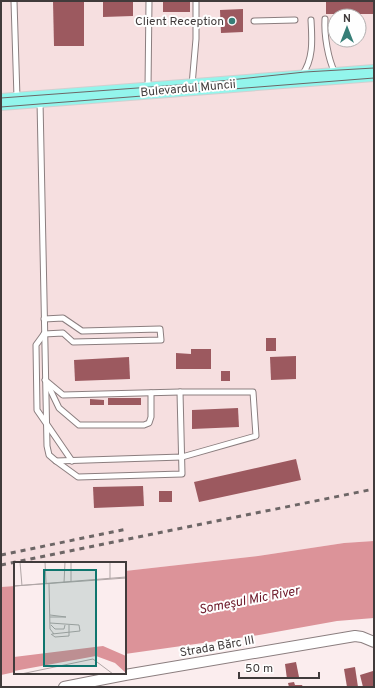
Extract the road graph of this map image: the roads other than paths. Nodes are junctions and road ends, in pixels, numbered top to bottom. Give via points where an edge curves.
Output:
1 (14, 1) edge
2 (149, 1) edge
3 (196, 1) edge
4 (325, 19) dead end
5 (295, 20) dead end
6 (311, 20) dead end
7 (254, 21) dead end
8 (374, 74) edge
9 (337, 76) junction
10 (300, 79) junction
11 (192, 88) junction
12 (148, 91) junction
13 (40, 100) junction
14 (17, 101) junction
15 (1, 102) edge
16 (44, 319) junction
17 (44, 334) junction
18 (45, 380) junction
19 (180, 392) junction
20 (151, 393) junction
21 (46, 425) junction
22 (182, 457) junction
23 (72, 461) junction
24 (56, 462) junction
25 (374, 642) edge
26 (64, 687) edge

1 - 14 lane
2 - 12 lane
3 - 11 lane
4 - 9 lane via 324,32 331,63
5 - 7 lane
6 - 10 lane via 312,47 308,64
8 - 9 main road, Bulevardul Muncii
9 - 10 main road, Bulevardul Muncii
10 - 11 main road, Bulevardul Muncii
11 - 12 main road, Bulevardul Muncii
12 - 13 main road, Bulevardul Muncii
13 - 14 main road, Bulevardul Muncii
13 - 16 lane
14 - 15 main road, Bulevardul Muncii
16 - 17 lane
16 - 17 lane via 63,318 82,331 160,329 161,340 73,342 63,334
17 - 18 lane
17 - 21 lane via 36,344 37,410
18 - 20 lane via 63,395
18 - 20 lane via 59,408 79,425 149,423
18 - 21 lane
19 - 20 lane
19 - 22 lane
19 - 22 lane via 253,392 256,436
21 - 23 lane
21 - 24 lane via 49,455
22 - 23 lane
22 - 24 lane via 182,474 78,477
23 - 24 lane
25 - 26 street, Strada Bărc III via 355,636

